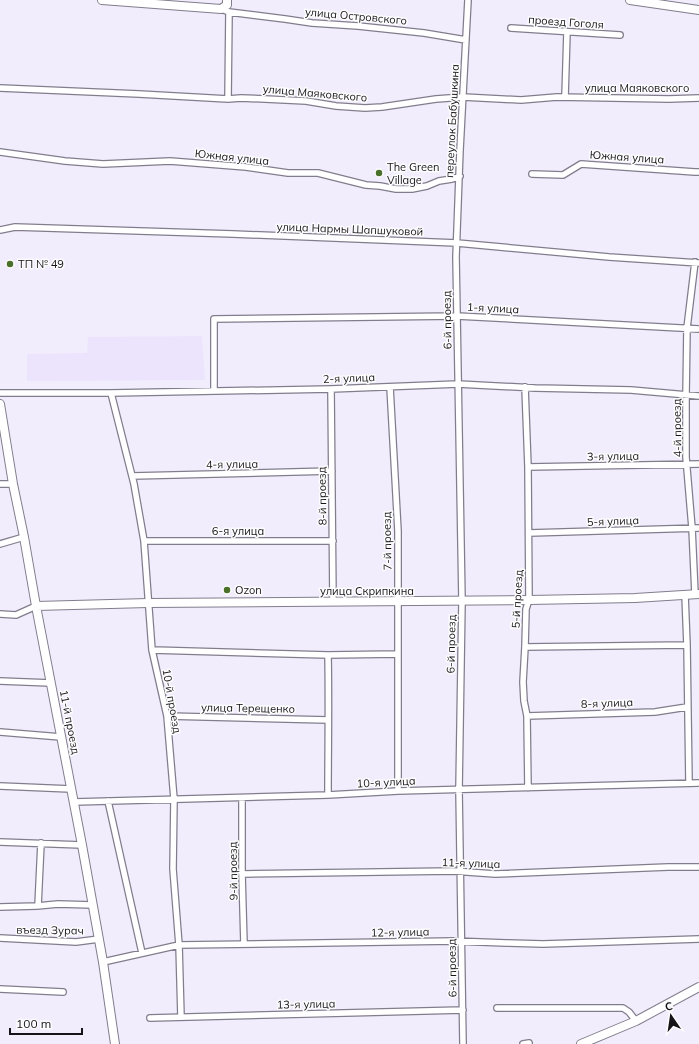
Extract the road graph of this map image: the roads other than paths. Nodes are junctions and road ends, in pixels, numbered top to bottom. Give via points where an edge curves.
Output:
1 (102, 0) edge
2 (227, 0) edge
3 (468, 0) edge
4 (630, 0) edge
5 (225, 10) junction
6 (699, 10) edge
7 (511, 28) dead end
8 (567, 32) junction
9 (620, 35) dead end
10 (466, 40) junction
11 (0, 88) edge
12 (463, 97) junction
13 (565, 97) junction
14 (699, 98) edge
15 (228, 99) junction
16 (0, 152) edge
17 (699, 172) edge
18 (532, 174) dead end
19 (460, 176) junction
20 (0, 230) edge
21 (457, 243) junction
22 (697, 263) edge
23 (457, 316) junction
24 (687, 328) junction
25 (699, 329) edge
26 (458, 384) junction
27 (390, 386) junction
28 (526, 387) junction
29 (331, 389) junction
30 (214, 391) junction
31 (0, 393) edge
32 (111, 393) junction
33 (686, 396) junction
34 (699, 396) edge
35 (0, 404) edge
36 (687, 464) junction
37 (699, 464) edge
38 (528, 467) junction
39 (332, 472) junction
40 (132, 476) junction
41 (0, 484) edge
42 (13, 484) junction
43 (692, 528) junction
44 (699, 528) edge
45 (528, 533) junction
46 (24, 537) junction
47 (144, 541) junction
48 (333, 541) junction
49 (0, 544) edge
50 (697, 594) edge
51 (685, 595) junction
52 (529, 600) junction
53 (462, 601) junction
54 (333, 602) junction
55 (398, 602) junction
56 (148, 603) junction
57 (36, 606) junction
58 (0, 614) edge
59 (686, 645) junction
60 (525, 647) junction
61 (152, 650) junction
62 (398, 654) junction
63 (328, 655) junction
64 (0, 681) edge
65 (51, 683) junction
66 (687, 707) junction
67 (167, 716) junction
68 (527, 716) junction
69 (328, 720) junction
70 (0, 732) edge
71 (61, 736) junction
72 (689, 783) junction
73 (699, 783) edge
74 (0, 786) edge
75 (528, 788) junction
76 (71, 789) junction
77 (459, 790) junction
78 (398, 791) junction
79 (328, 796) junction
80 (242, 798) junction
81 (174, 800) junction
82 (108, 801) junction
83 (74, 802) junction
84 (0, 842) edge
85 (41, 843) junction
86 (82, 845) junction
87 (699, 867) edge
88 (461, 872) junction
89 (242, 874) junction
90 (93, 905) junction
91 (38, 906) junction
92 (0, 907) edge
93 (0, 938) edge
94 (699, 938) edge
95 (99, 939) junction
96 (462, 942) junction
97 (244, 944) junction
98 (179, 945) junction
99 (142, 953) junction
100 (103, 962) junction
101 (699, 987) edge
102 (0, 989) edge
103 (63, 992) dead end
104 (497, 1008) dead end
105 (462, 1010) junction
106 (181, 1017) junction
107 (150, 1018) dead end
108 (636, 1021) junction
109 (115, 1044) edge
110 (464, 1044) edge
111 (581, 1044) edge

1 - 5 street, улица Островского
2 - 5 street
3 - 10 street, переулок Бабушкина
4 - 6 street
5 - 10 street, улица Островского via 312,23 424,33
5 - 15 street
7 - 8 street, проезд Гоголя
8 - 9 street, проезд Гоголя
8 - 13 street
10 - 12 street, переулок Бабушкина
11 - 15 street, улица Маяковского
12 - 13 street, улица Маяковского via 521,100
12 - 15 street, улица Маяковского via 377,108 265,98
12 - 19 street, переулок Бабушкина
13 - 14 street, улица Маяковского
16 - 19 street, Южная улица via 103,164 170,161 246,167 318,174 396,189 427,186
17 - 18 street, Южная улица via 581,164 563,175
19 - 21 street, переулок Бабушкина
20 - 21 street, улица Нармы Шапшуковой via 15,227
21 - 22 street, улица Нармы Шапшуковой
21 - 23 street, 6-й проезд
22 - 24 street, 4-й проезд
23 - 24 street, 1-я улица
23 - 26 street, 6-й проезд
23 - 30 street, 1-я улица via 214,319
24 - 25 street, 1-я улица
24 - 33 street, 4-й проезд
26 - 27 street, 2-я улица
26 - 28 street, 2-я улица
26 - 53 street, 6-й проезд
27 - 29 street, 2-я улица
27 - 55 street, 7-й проезд via 398,532
28 - 33 street, 2-я улица via 631,390
28 - 38 street, 5-й проезд
29 - 30 street, 2-я улица
29 - 39 street, 8-й проезд
30 - 32 street, 2-я улица
31 - 32 street, 2-я улица
32 - 40 street, 10-й проезд
33 - 34 street, 2-я улица
33 - 36 street, 4-й проезд
35 - 42 street, 11-й проезд
36 - 37 street, 3-я улица
36 - 38 street, 3-я улица
36 - 43 street, 4-й проезд
38 - 45 street, 5-й проезд
39 - 40 street, 4-я улица
39 - 48 street, 8-й проезд
40 - 47 street, 10-й проезд
41 - 42 street
42 - 46 street, 11-й проезд
43 - 44 street, 5-я улица
43 - 45 street, 5-я улица
43 - 50 street, 4-й проезд
45 - 52 street, 5-й проезд
46 - 49 street
46 - 57 street, 11-й проезд
47 - 48 street, 6-я улица
47 - 56 street, 10-й проезд
48 - 54 street, 8-й проезд
50 - 51 street, улица Скрипкина
51 - 52 street, улица Скрипкина
51 - 59 street
52 - 53 street, улица Скрипкина
52 - 60 street, 5-й проезд via 526,609
53 - 55 street, улица Скрипкина
53 - 77 street, 6-й проезд
54 - 55 street, улица Скрипкина
54 - 56 street, улица Скрипкина
55 - 62 street, 7-й проезд
56 - 57 street, улица Скрипкина
56 - 61 street, 10-й проезд
57 - 58 street via 16,614
57 - 65 street, 11-й проезд
59 - 60 street
59 - 66 street
60 - 68 street, 5-й проезд via 522,682
61 - 63 street
61 - 67 street, 10-й проезд
62 - 63 street
62 - 78 street, 7-й проезд
63 - 69 street
64 - 65 street
65 - 71 street, 11-й проезд
66 - 68 street, 8-я улица via 655,712
66 - 72 street
67 - 69 street, улица Терещенко
67 - 81 street, 10-й проезд
68 - 75 street, 5-й проезд
69 - 79 street
70 - 71 street
71 - 76 street, 11-й проезд
72 - 73 street, 10-я улица
72 - 75 street, 10-я улица
74 - 76 street
75 - 77 street, 10-я улица
76 - 83 street, 11-й проезд
77 - 78 street, 10-я улица
77 - 88 street, 6-й проезд
78 - 79 street, 10-я улица
79 - 80 street, 10-я улица
80 - 81 street, 10-я улица
80 - 89 street, 9-й проезд
81 - 82 street, 10-я улица
81 - 98 street, 10-й проезд via 173,869
82 - 83 street, 10-я улица
82 - 99 street
83 - 86 street, 11-й проезд
84 - 85 street
85 - 86 street
85 - 91 street
86 - 90 street, 11-й проезд
87 - 88 street, 11-я улица via 495,874
88 - 89 street, 11-я улица
88 - 96 street, 6-й проезд
89 - 97 street, 9-й проезд
90 - 91 street
90 - 95 street, 11-й проезд
91 - 92 street
93 - 95 street, въезд Зурач via 76,942
94 - 96 street, 12-я улица via 543,944
95 - 100 street, 11-й проезд
96 - 97 street, 12-я улица
96 - 105 street, 6-й проезд
97 - 98 street, 12-я улица
98 - 99 street, 12-я улица
98 - 106 street, 10-й проезд
99 - 100 street, 12-я улица
100 - 109 street, 11-й проезд
101 - 108 street
102 - 103 street
104 - 108 street via 623,1008
105 - 106 street, 13-я улица
105 - 110 street, 6-й проезд
106 - 107 street, 13-я улица
108 - 111 street

